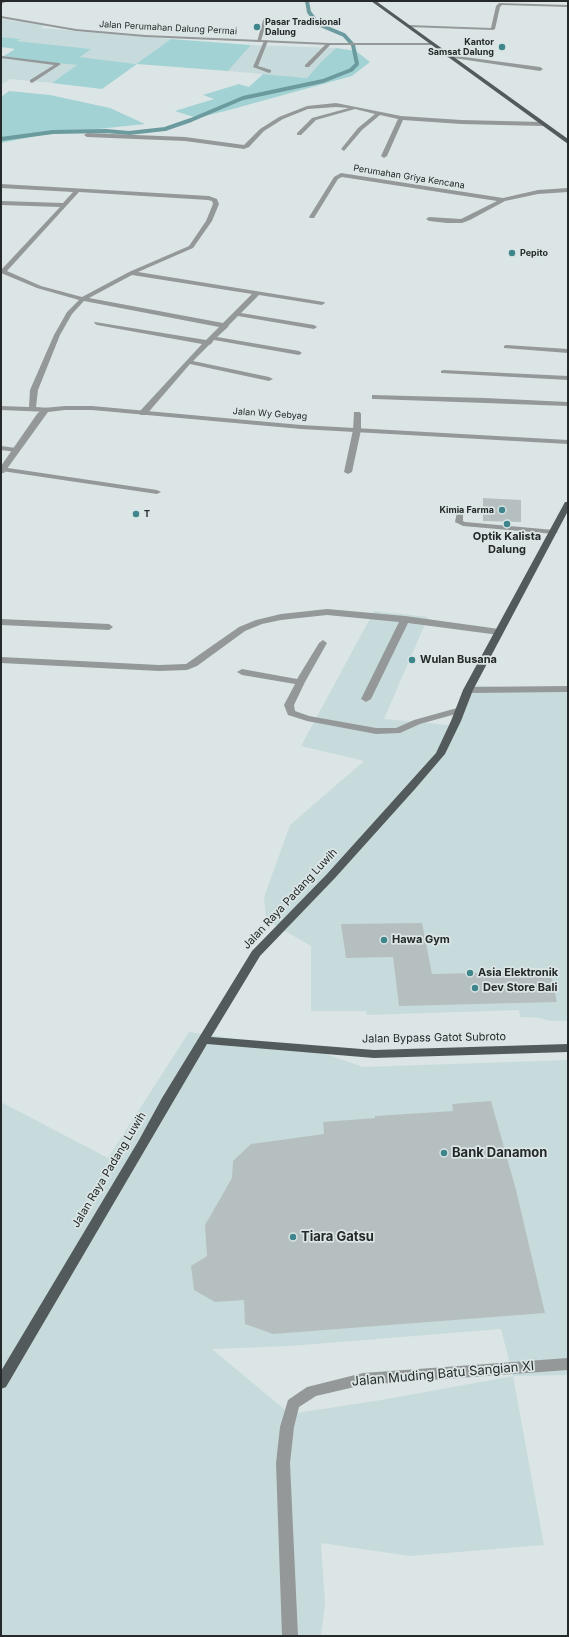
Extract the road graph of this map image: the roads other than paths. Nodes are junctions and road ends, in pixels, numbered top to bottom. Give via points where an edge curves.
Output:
1 (6, 1) edge
2 (373, 1) edge
3 (1, 3) edge
4 (568, 6) edge
5 (1, 17) edge
6 (398, 19) junction
7 (405, 19) dead end
8 (265, 20) dead end
9 (480, 23) dead end
10 (495, 23) junction
11 (408, 26) junction
12 (259, 41) junction
13 (266, 41) junction
14 (328, 44) junction
15 (431, 44) junction
16 (449, 56) junction
17 (1, 57) edge
18 (307, 66) dead end
19 (540, 69) dead end
20 (269, 71) dead end
21 (32, 81) dead end
22 (356, 108) junction
23 (378, 114) junction
24 (401, 118) junction
25 (542, 124) junction
26 (299, 134) dead end
27 (86, 135) dead end
28 (568, 142) edge
29 (344, 149) dead end
30 (384, 156) dead end
31 (1, 186) edge
32 (78, 190) junction
33 (568, 190) edge
34 (503, 200) junction
35 (1, 203) edge
36 (65, 205) junction
37 (312, 217) dead end
38 (429, 219) dead end
39 (2, 272) edge
40 (131, 273) junction
41 (257, 293) junction
42 (83, 299) junction
43 (322, 303) dead end
44 (238, 314) junction
45 (97, 323) dead end
46 (226, 326) junction
47 (314, 327) dead end
48 (211, 340) junction
49 (506, 346) dead end
50 (568, 351) edge
51 (299, 353) dead end
52 (188, 362) junction
53 (443, 372) dead end
54 (568, 378) edge
55 (269, 379) dead end
56 (375, 397) dead end
57 (568, 404) edge
58 (1, 408) edge
59 (32, 409) junction
60 (46, 410) junction
61 (143, 413) junction
62 (357, 414) dead end
63 (356, 430) junction
64 (568, 442) edge
65 (1, 448) edge
66 (16, 450) junction
67 (2, 470) edge
68 (348, 472) dead end
69 (157, 492) dead end
70 (568, 504) edge
71 (460, 514) dead end
72 (554, 532) junction
73 (405, 619) junction
74 (1, 622) edge
75 (109, 627) dead end
76 (499, 632) junction
77 (323, 643) dead end
78 (1, 660) edge
79 (242, 672) dead end
80 (300, 682) junction
81 (568, 689) edge
82 (468, 690) junction
83 (366, 699) dead end
84 (460, 710) junction
85 (205, 1040) junction
86 (568, 1048) edge
87 (568, 1364) edge
88 (1, 1383) edge
89 (290, 1636) edge

1 - 3 street
2 - 6 main road
4 - 10 street via 501,4 498,6
5 - 12 street, Jalan Perumahan Dalung Permai via 107,33
6 - 7 street
6 - 11 main road
8 - 12 street
9 - 10 street
10 - 11 street via 493,29
11 - 15 main road
12 - 13 street, Jalan Perumahan Dalung Permai
13 - 14 street, Jalan Perumahan Dalung Permai
13 - 20 street via 254,68
14 - 15 street, Jalan Perumahan Dalung Permai
14 - 18 street
15 - 16 main road
16 - 19 street
16 - 25 main road
17 - 21 street via 59,64
22 - 23 street
22 - 26 street via 314,119
22 - 27 street via 336,105 307,108 280,118 244,147 185,139
23 - 24 street
23 - 29 street via 360,129
24 - 25 street
24 - 30 street
25 - 28 main road
31 - 32 street
32 - 36 street
32 - 40 street via 215,200 216,204 208,221 191,247
33 - 34 street, Perumahan Griya Kencana via 538,192
34 - 37 street, Perumahan Griya Kencana via 342,175 336,178
34 - 38 street, Perumahan Griya Kencana via 462,221
35 - 36 street
36 - 39 street
39 - 42 street via 39,287
40 - 41 street
40 - 42 street
41 - 43 street
41 - 44 street
42 - 46 street
42 - 59 street via 69,313 57,335 34,390
44 - 46 street
44 - 47 street
45 - 48 street
46 - 48 street
48 - 51 street
48 - 52 street
49 - 50 street
52 - 55 street
52 - 61 street
53 - 54 street
56 - 57 street
58 - 59 street, Jalan Wy Gebyag
59 - 60 street, Jalan Wy Gebyag
60 - 61 street, Jalan Wy Gebyag via 85,408
60 - 66 street
61 - 63 street, Jalan Wy Gebyag
62 - 63 street
63 - 64 street, Jalan Wy Gebyag
63 - 68 street
65 - 66 street
66 - 67 street
67 - 69 street
70 - 72 main road, Jalan Raya Padang Luwih
71 - 72 street via 459,522 463,524
72 - 76 main road, Jalan Raya Padang Luwih
73 - 76 street
73 - 78 street via 341,612 281,617 242,629 194,664 180,668
73 - 83 street
74 - 75 street
76 - 82 main road, Jalan Raya Padang Luwih
77 - 80 street
79 - 80 street
80 - 84 street via 289,705 291,713 376,732 397,731 417,722
81 - 82 street
82 - 84 main road, Jalan Raya Padang Luwih
84 - 85 main road, Jalan Raya Padang Luwih via 436,759 331,876 256,954
85 - 86 main road, Jalan Bypass Gatot Subroto via 374,1054
85 - 88 main road, Jalan Raya Padang Luwih via 166,1101
87 - 89 street, Jalan Muding Batu Sangian XI via 363,1379 312,1391 293,1404 287,1427 283,1462

